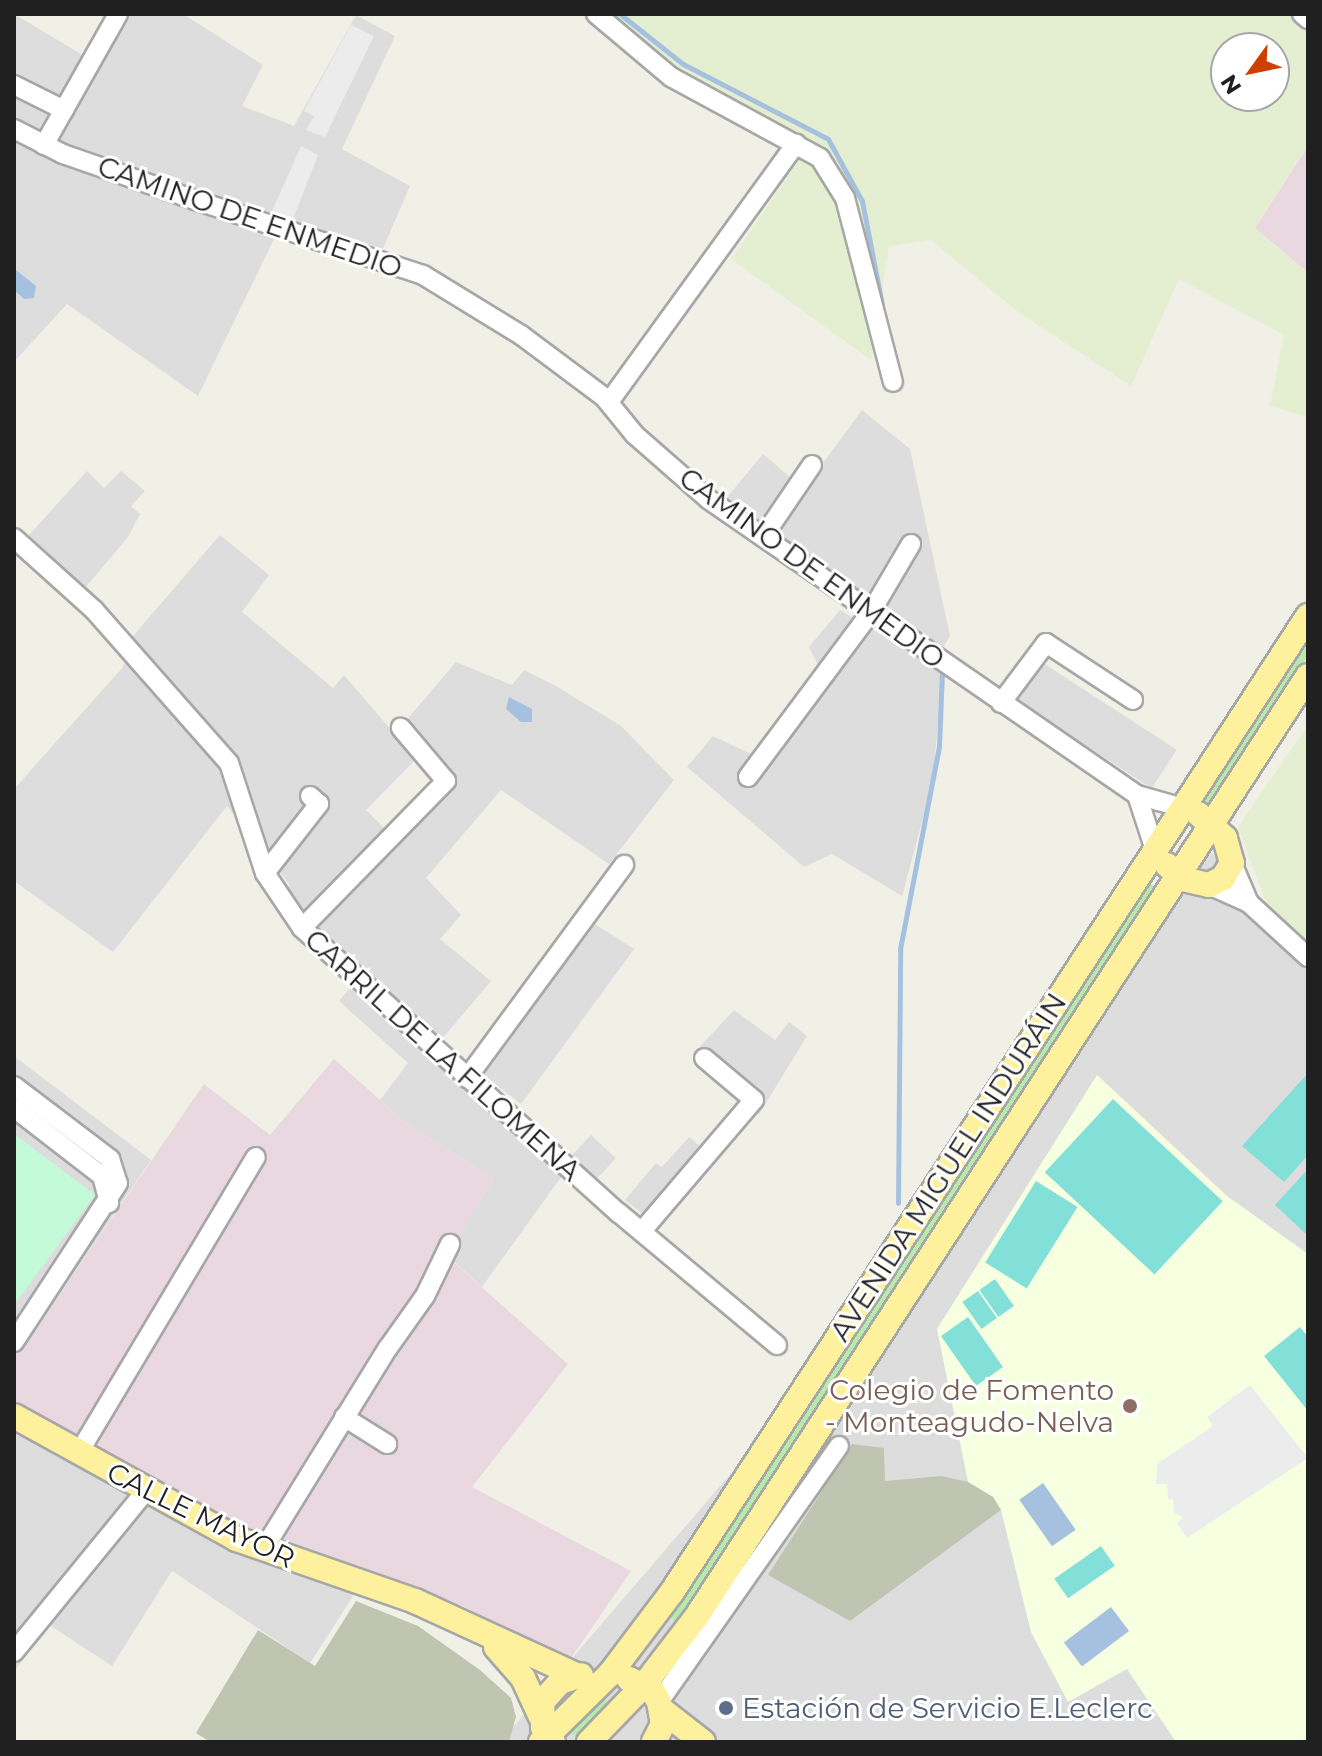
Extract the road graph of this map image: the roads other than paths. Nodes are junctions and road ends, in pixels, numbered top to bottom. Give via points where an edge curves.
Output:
1 (118, 14) edge
2 (596, 14) edge
3 (1302, 14) edge
4 (1308, 19) edge
5 (14, 85) edge
6 (64, 110) junction
7 (14, 129) edge
8 (796, 144) junction
9 (44, 145) junction
10 (893, 382) dead end
11 (609, 402) junction
12 (812, 465) dead end
13 (763, 537) junction
14 (14, 538) edge
15 (911, 544) dead end
16 (871, 612) junction
17 (1308, 616) edge
18 (1308, 676) edge
19 (1133, 700) dead end
20 (1001, 703) junction
21 (401, 728) dead end
22 (748, 777) dead end
23 (1137, 795) junction
24 (310, 796) dead end
25 (1180, 807) junction
26 (1210, 821) junction
27 (1154, 847) junction
28 (1232, 863) junction
29 (624, 865) dead end
30 (265, 873) junction
31 (1176, 874) junction
32 (1209, 885) junction
33 (1249, 903) junction
34 (302, 928) junction
35 (1308, 957) edge
36 (704, 1058) dead end
37 (467, 1078) junction
38 (14, 1086) edge
39 (14, 1108) edge
40 (256, 1157) dead end
41 (109, 1203) junction
42 (642, 1231) junction
43 (450, 1244) dead end
44 (14, 1342) edge
45 (777, 1345) dead end
46 (14, 1416) edge
47 (344, 1417) junction
48 (387, 1444) dead end
49 (839, 1446) dead end
50 (78, 1454) junction
51 (145, 1492) junction
52 (263, 1550) junction
53 (483, 1635) junction
54 (14, 1652) edge
55 (610, 1674) junction
56 (576, 1675) junction
57 (655, 1699) junction
58 (546, 1734) edge
59 (589, 1742) edge
60 (654, 1742) edge
61 (703, 1742) edge

1 - 6 street
2 - 8 street via 671,77
3 - 4 street
5 - 6 street
6 - 9 street
7 - 9 street, CAMINO DE ENMEDIO
8 - 10 street via 820,158 845,198
8 - 11 street
9 - 11 street, CAMINO DE ENMEDIO via 423,275 521,335
11 - 13 street, CAMINO DE ENMEDIO via 635,435 708,499
12 - 13 street
13 - 16 street, CAMINO DE ENMEDIO
14 - 30 street, CARRIL DE LA FILOMENA via 94,610 229,763
15 - 16 street
16 - 20 street, CAMINO DE ENMEDIO
16 - 22 street
17 - 25 main road, AVENIDA MIGUEL INDURÁIN
18 - 26 main road, AVENIDA MIGUEL INDURÁIN
19 - 20 street via 1046,643
20 - 23 street, CAMINO DE ENMEDIO
21 - 34 street via 446,781
23 - 25 street, CAMINO DE ENMEDIO
23 - 27 street
24 - 30 street via 319,804
25 - 26 main road
25 - 27 main road, AVENIDA MIGUEL INDURÁIN
26 - 28 main road via 1225,838
26 - 31 main road, AVENIDA MIGUEL INDURÁIN
27 - 31 main road
27 - 55 main road, AVENIDA MIGUEL INDURÁIN via 694,1559
28 - 32 main road via 1223,878
28 - 33 street
29 - 37 street
30 - 34 street, CARRIL DE LA FILOMENA
31 - 32 main road
31 - 57 main road, AVENIDA MIGUEL INDURÁIN via 749,1538
32 - 33 street
33 - 35 street
34 - 37 street, CARRIL DE LA FILOMENA
36 - 42 street via 754,1100
37 - 42 street, CARRIL DE LA FILOMENA
38 - 41 street via 110,1159 118,1183
39 - 41 street via 102,1176
40 - 50 street
41 - 44 street
42 - 45 street, CARRIL DE LA FILOMENA
43 - 47 street via 425,1296
46 - 50 main road, CALLE MAYOR
47 - 48 street
47 - 52 street
49 - 57 street
50 - 51 main road, CALLE MAYOR
51 - 52 main road, CALLE MAYOR
51 - 54 street
52 - 53 main road, CALLE MAYOR via 415,1601
53 - 56 main road, CALLE MAYOR
53 - 58 main road, CALLE MAYOR via 523,1678
55 - 56 main road
55 - 57 main road
55 - 58 main road, AVENIDA MIGUEL INDURÁIN
56 - 58 main road via 545,1697
57 - 59 main road, AVENIDA MIGUEL INDURÁIN
57 - 60 main road via 663,1724
57 - 61 main road

